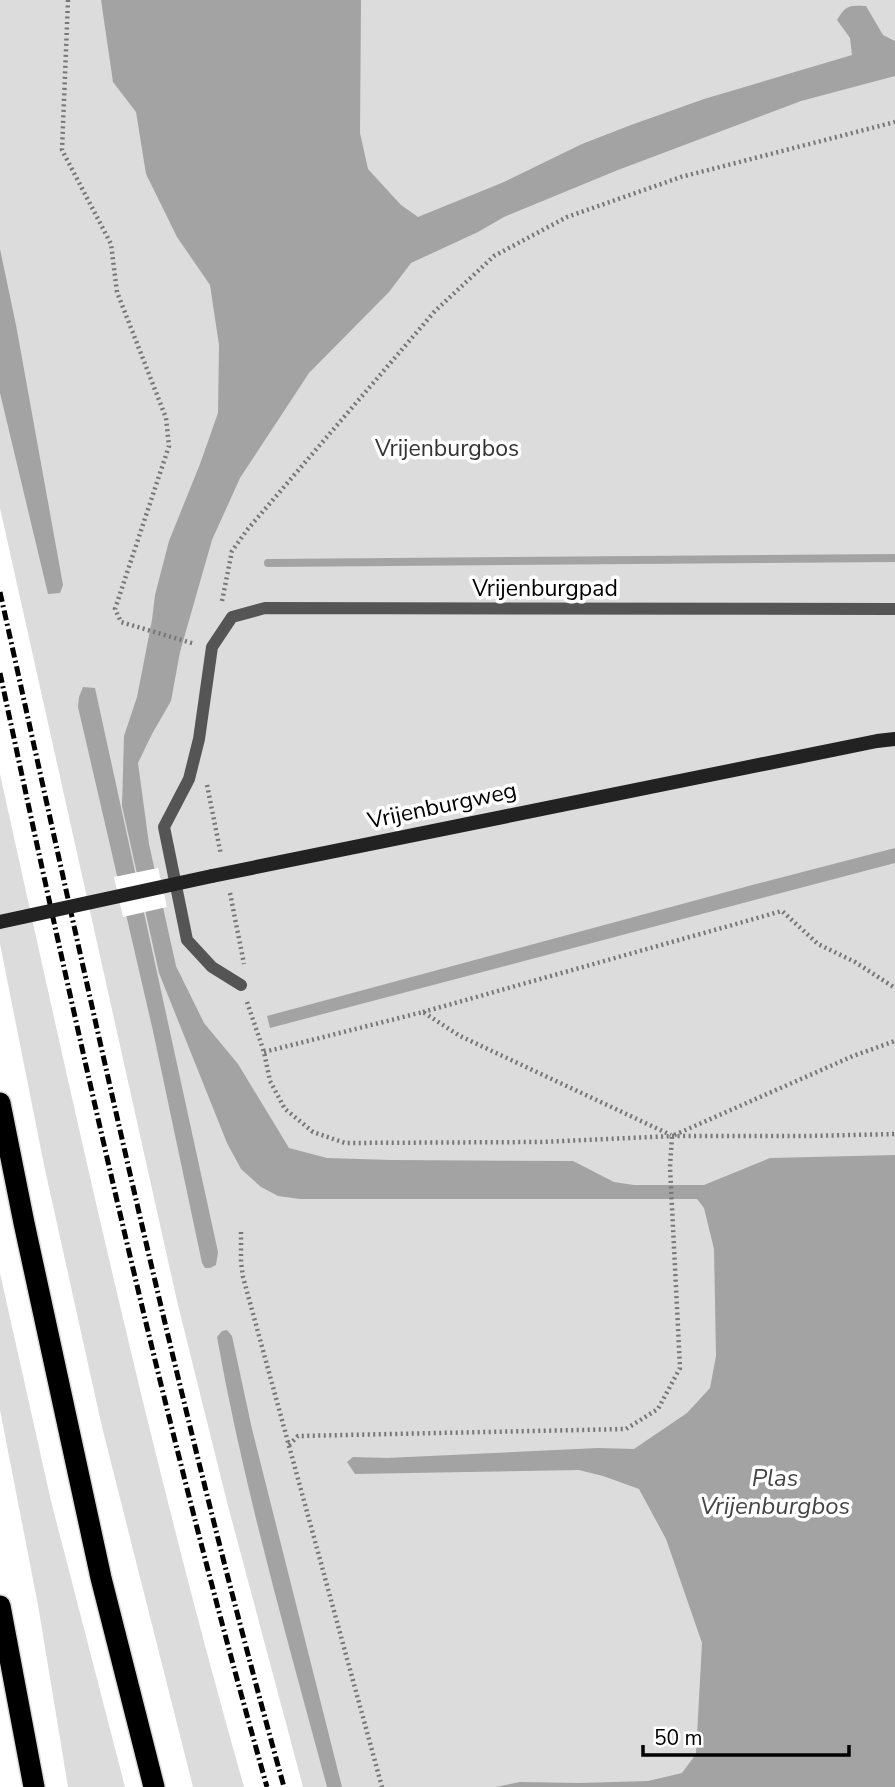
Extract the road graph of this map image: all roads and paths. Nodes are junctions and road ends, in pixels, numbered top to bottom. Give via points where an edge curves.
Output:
1 (68, 0) edge
2 (895, 122) edge
3 (895, 609) edge
4 (212, 648) junction
5 (895, 739) edge
6 (206, 777) dead end
7 (221, 858) dead end
8 (229, 891) dead end
9 (0, 922) edge
10 (241, 985) junction
11 (895, 988) edge
12 (424, 1012) junction
13 (895, 1041) edge
14 (264, 1052) junction
15 (0, 1102) edge
16 (895, 1134) edge
17 (672, 1136) junction
18 (241, 1232) dead end
19 (289, 1445) junction
20 (0, 1606) edge
21 (34, 1787) edge
22 (154, 1787) edge
23 (382, 1787) edge

1 - 4 path via 62,150 111,244 117,292 166,418 169,446 115,609 121,622
2 - 4 path via 681,177 567,217 494,256 435,311 247,530 232,551
3 - 4 lane, Vrijenburgpad via 265,608 232,617
4 - 10 lane via 189,779 164,827 187,940 212,967
5 - 9 street, Vrijenburgweg, bridge
6 - 7 path
8 - 10 path via 244,965
10 - 14 path
11 - 12 path via 855,961 818,944 782,911
12 - 14 path
12 - 17 path via 460,1036
13 - 17 path
14 - 17 path via 270,1081 285,1109 313,1132 345,1143
15 - 22 highway via 101,1578
16 - 17 path
17 - 19 path via 671,1214 680,1368 658,1409 626,1429 298,1436
18 - 19 path via 243,1277
19 - 23 path
20 - 21 highway

